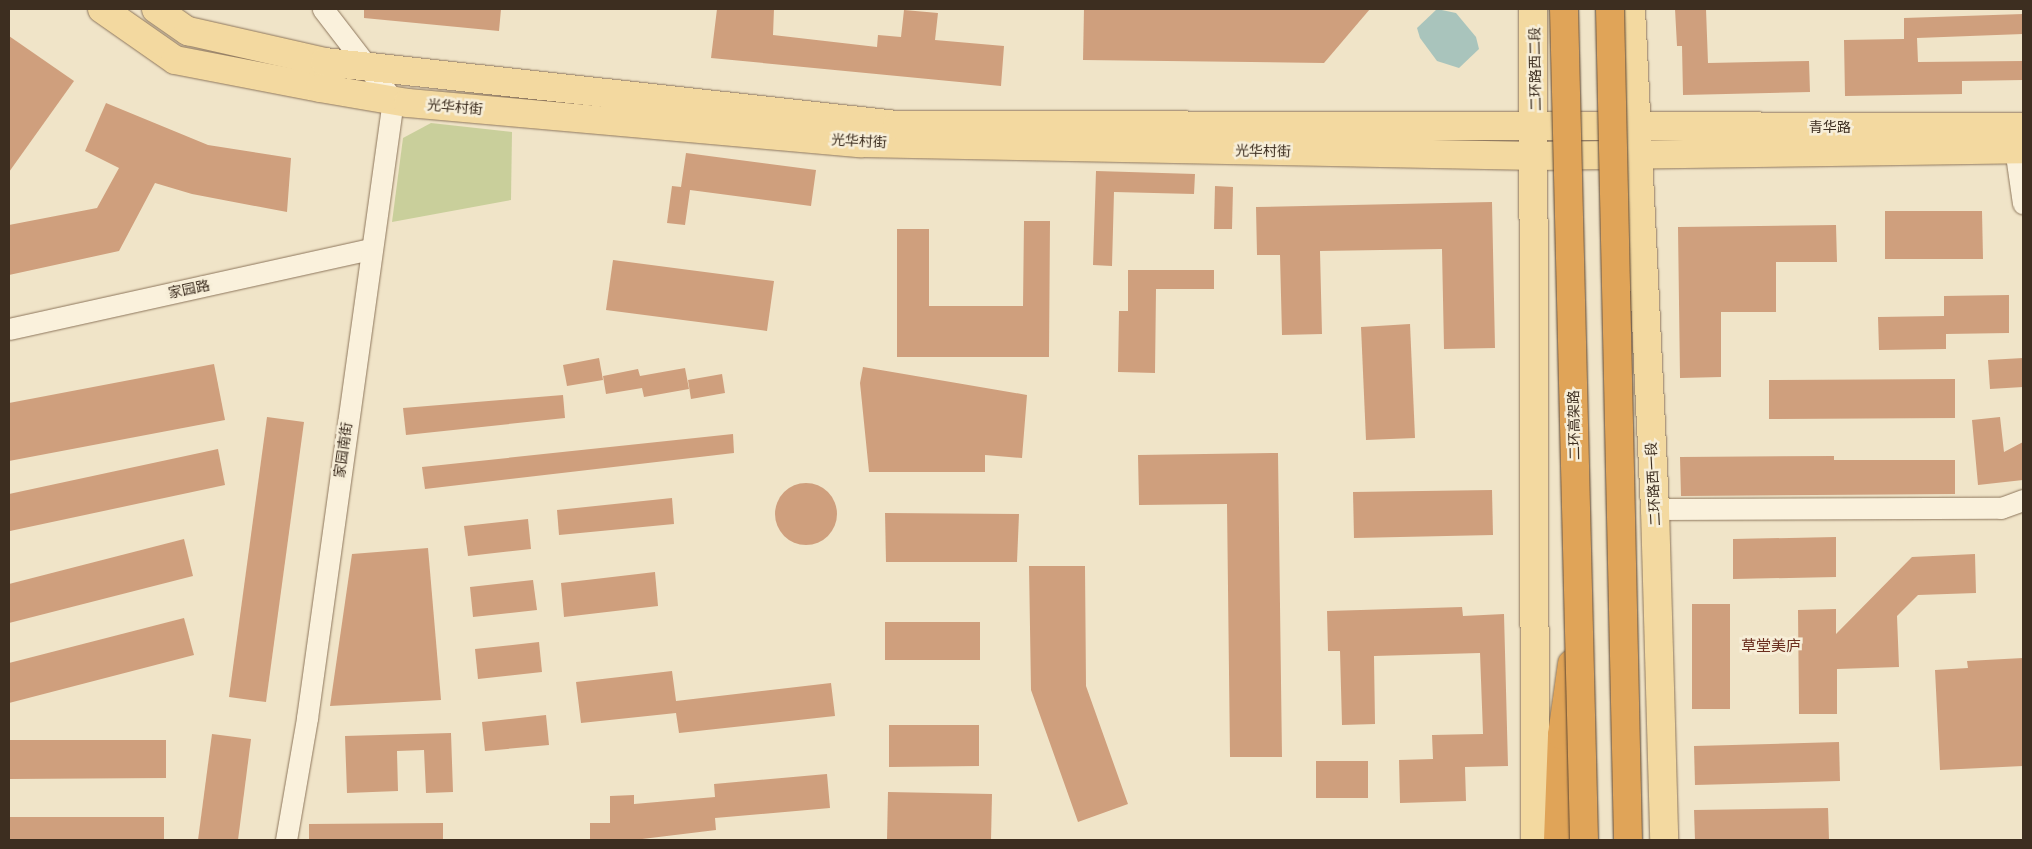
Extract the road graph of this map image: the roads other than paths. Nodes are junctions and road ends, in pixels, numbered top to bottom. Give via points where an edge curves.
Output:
1 (102, 9) edge
2 (156, 9) edge
3 (323, 9) edge
4 (1533, 9) edge
5 (1564, 9) edge
6 (1610, 9) edge
7 (1631, 9) edge
8 (370, 66) junction
9 (393, 100) junction
10 (1636, 128) junction
11 (1536, 129) junction
12 (2018, 138) edge
13 (1536, 156) junction
14 (1637, 156) junction
15 (2023, 203) edge
16 (370, 250) junction
17 (9, 329) edge
18 (2023, 500) edge
19 (1655, 509) junction
20 (1578, 620) junction
21 (1624, 645) junction
22 (286, 840) edge
23 (1535, 840) edge
24 (1558, 840) edge
25 (1584, 840) edge
26 (1628, 840) edge
27 (1641, 840) edge
28 (1664, 840) edge

1 - 9 main road, 光华村街 via 175,60
2 - 8 main road, 光华村街 via 188,31 325,62
3 - 8 street
4 - 11 main road, 二环路西二段
5 - 20 highway, 二环高架路, bridge
6 - 21 highway, bridge
7 - 10 main road
8 - 9 street
8 - 11 main road, 光华村街 via 897,125
9 - 13 main road, 光华村街 via 860,143
9 - 16 street, 家园南街
10 - 11 main road, 光华村街
10 - 12 main road, 青华路
10 - 14 main road, 二环路西一段
11 - 13 main road
12 - 14 main road, 青华路
12 - 15 street
13 - 14 main road, 光华村街
13 - 23 main road
14 - 19 main road, 二环路西一段
16 - 17 street, 家园路
16 - 22 street, 家园南街 via 307,718
18 - 19 street via 2000,508
19 - 28 main road, 二环路西一段
20 - 24 highway, bridge via 1562,735
20 - 25 highway, 二环高架路, bridge
21 - 26 highway, bridge
21 - 27 highway, bridge

